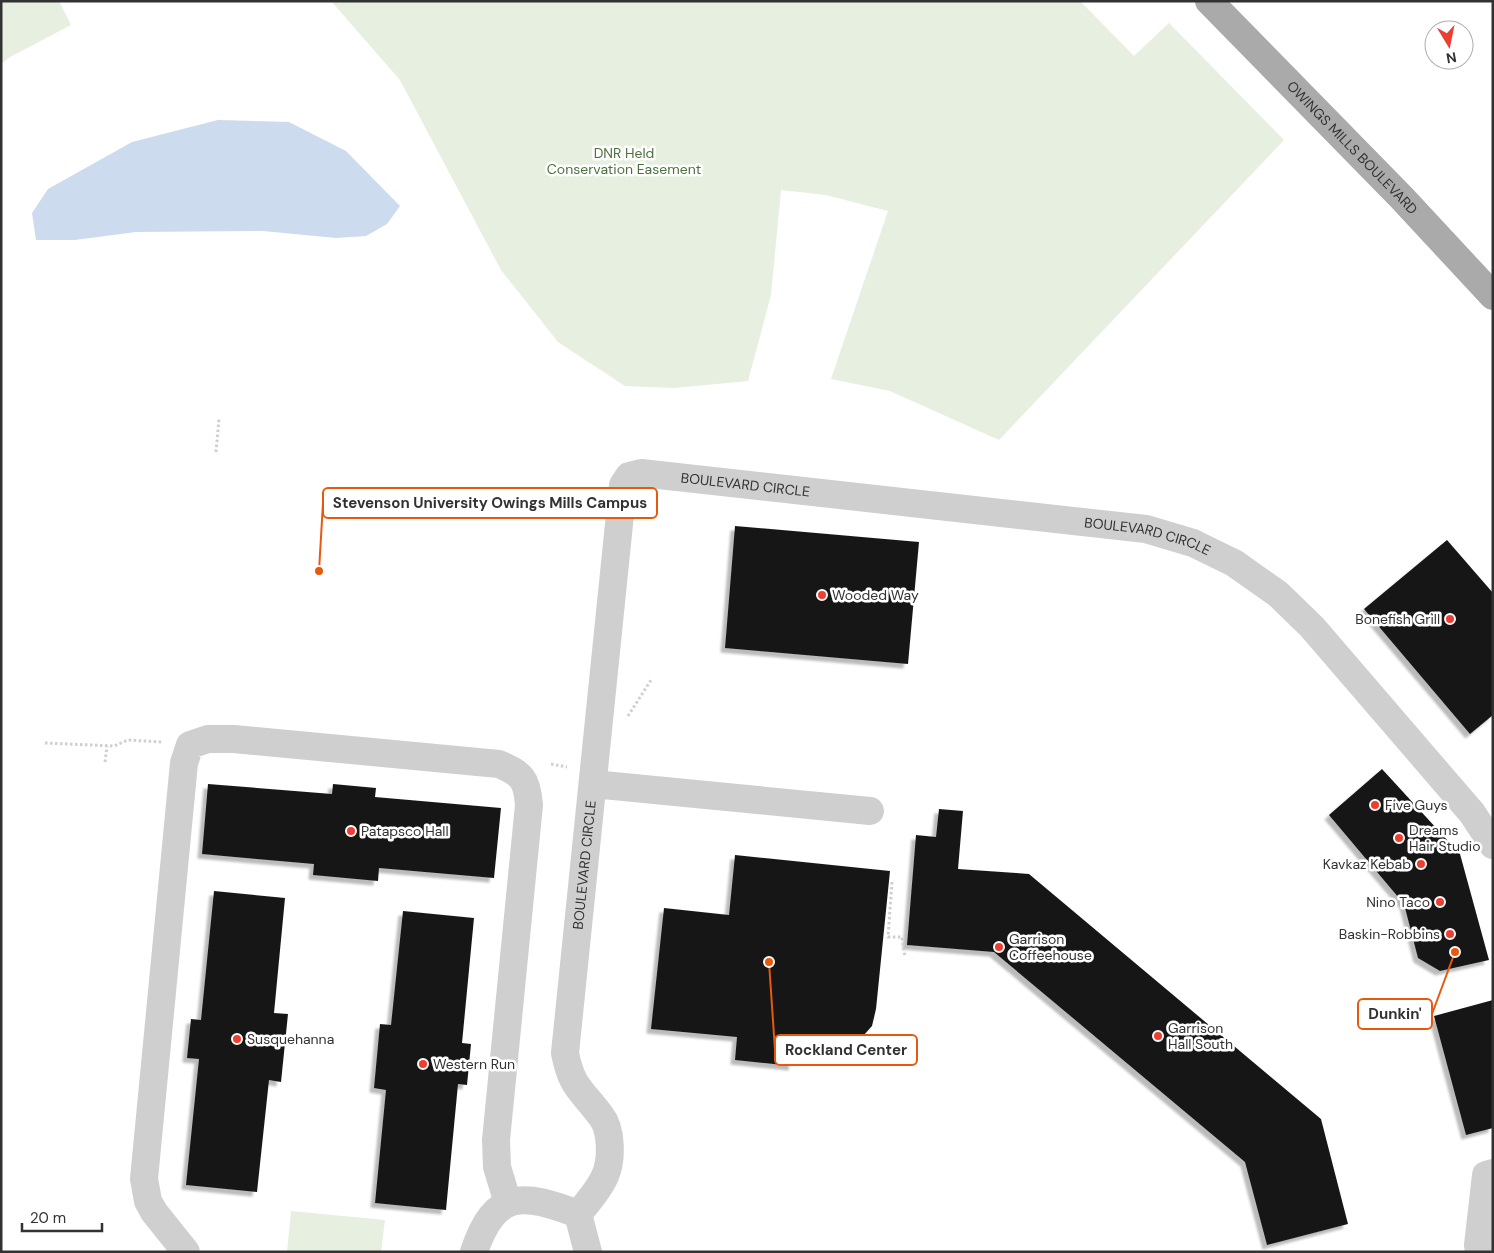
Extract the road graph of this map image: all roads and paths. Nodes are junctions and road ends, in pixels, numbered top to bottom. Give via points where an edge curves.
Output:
1 (1209, 1) edge
2 (1493, 296) edge
3 (219, 419) dead end
4 (216, 452) dead end
5 (651, 680) dead end
6 (627, 718) dead end
7 (45, 743) dead end
8 (190, 745) junction
9 (106, 746) junction
10 (105, 762) dead end
11 (593, 784) junction
12 (870, 811) dead end
13 (1493, 845) edge
14 (892, 882) dead end
15 (905, 957) dead end
16 (1493, 1174) edge
17 (508, 1203) junction
18 (578, 1214) junction
19 (186, 1252) edge
20 (474, 1252) edge
21 (588, 1252) edge
22 (1479, 1252) edge

1 - 2 main road, OWINGS MILLS BOULEVARD
3 - 4 path
5 - 6 path
7 - 9 path
8 - 9 path via 128,740
8 - 17 street via 208,739 234,740 499,764 518,773 528,787 529,805 496,1140 497,1167
8 - 19 street via 184,763 144,1179 148,1201 154,1212
9 - 10 path
11 - 12 street
11 - 13 street, BOULEVARD CIRCLE via 623,485 629,476 641,473 1146,529 1193,543 1241,568 1278,594 1312,627 1472,813
11 - 18 street, BOULEVARD CIRCLE via 565,1054 569,1074 584,1098 602,1117 608,1133 609,1156 606,1176
14 - 15 path via 888,937 902,937
16 - 22 street via 1486,1175
17 - 18 street via 527,1199
17 - 20 street via 492,1213 482,1228
18 - 21 street

